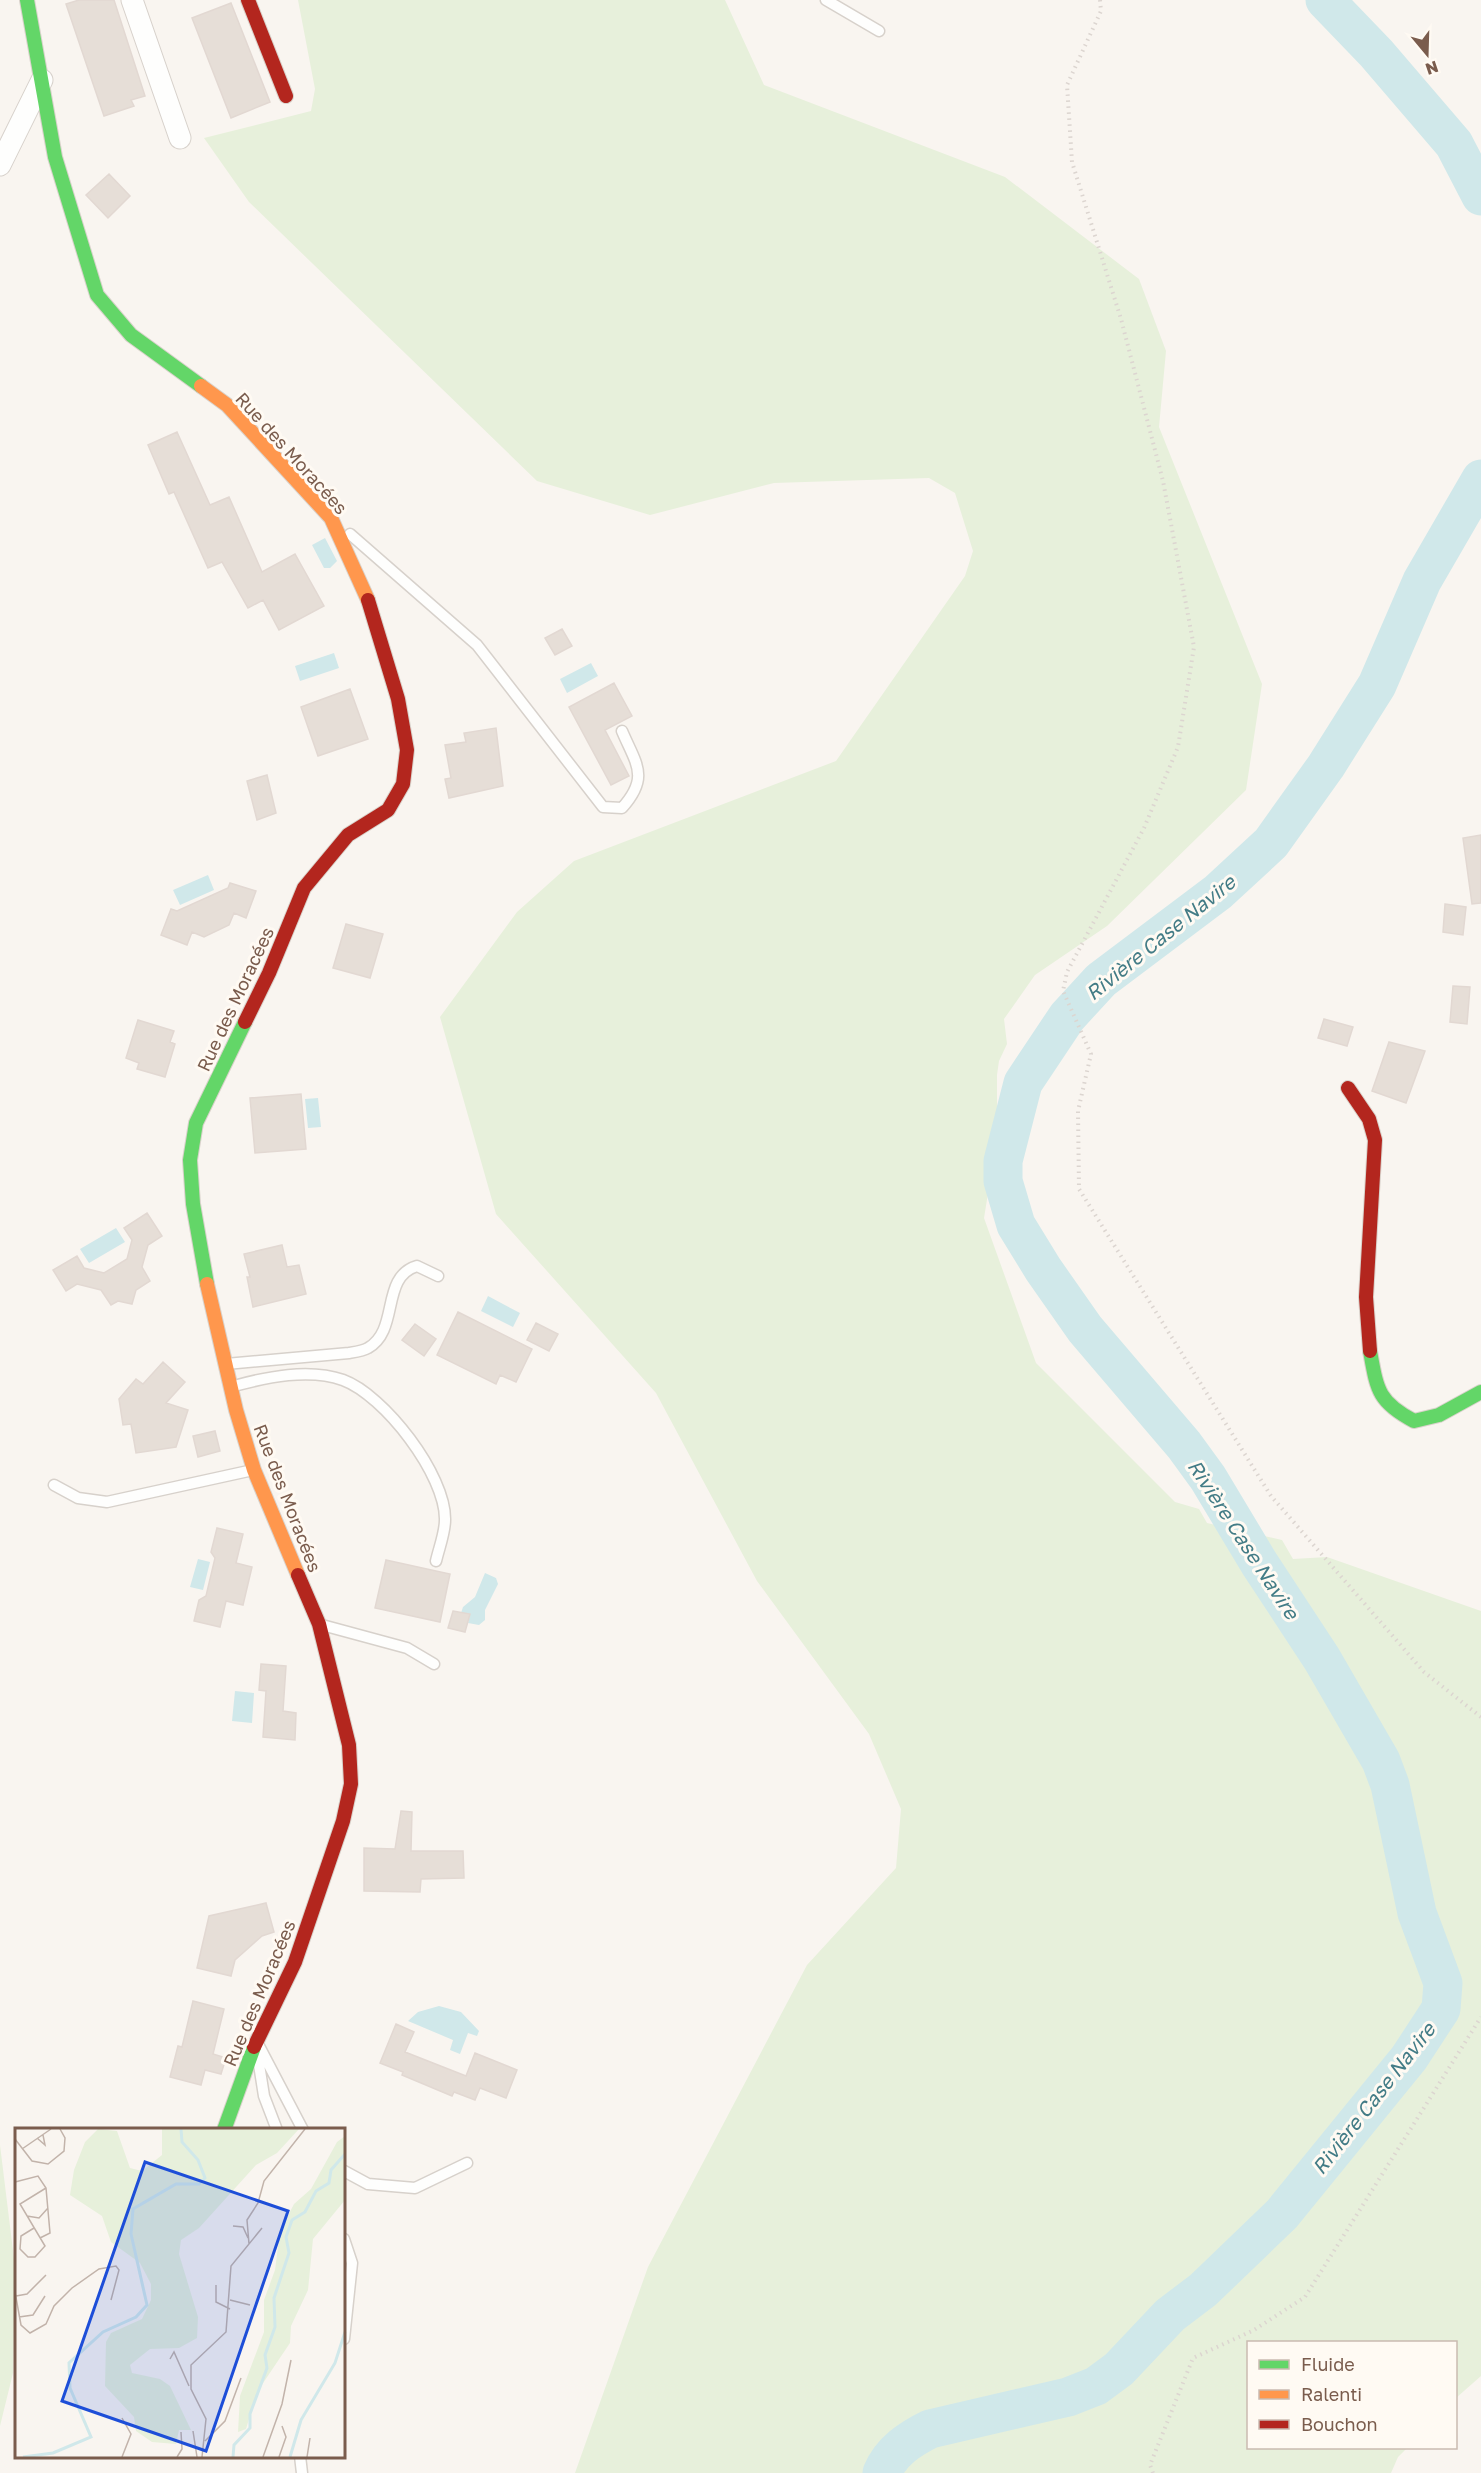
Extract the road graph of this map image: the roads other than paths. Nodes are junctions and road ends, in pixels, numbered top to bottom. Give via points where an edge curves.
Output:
1 (27, 0) edge
2 (132, 0) edge
3 (248, 0) edge
4 (826, 0) edge
5 (879, 31) dead end
6 (42, 81) junction
7 (286, 96) dead end
8 (180, 138) dead end
9 (0, 165) edge
10 (331, 518) junction
11 (622, 731) dead end
12 (1348, 1088) dead end
13 (438, 1276) dead end
14 (225, 1364) junction
15 (231, 1387) junction
16 (1481, 1392) edge
17 (254, 1470) junction
18 (54, 1485) dead end
19 (436, 1561) dead end
20 (319, 1624) junction
21 (434, 1664) dead end
22 (256, 2040) junction
23 (225, 2128) edge
24 (276, 2128) edge
25 (302, 2128) edge
26 (467, 2163) dead end
27 (345, 2172) edge
28 (345, 2242) edge
29 (347, 2291) edge
30 (345, 2323) edge
31 (300, 2458) edge
32 (302, 2473) edge

1 - 6 street, Rue des Moracées
2 - 8 street
3 - 7 street
4 - 5 lane
6 - 9 street
6 - 10 street, Rue des Moracées via 55,156 97,294 131,335 227,405
10 - 11 lane via 477,645 603,807 622,808 634,796 640,774
10 - 14 street, Rue des Moracées via 367,596 398,699 407,750 403,784 388,810 348,834 304,888 269,973 196,1123 190,1160 193,1204
12 - 16 street via 1366,1115 1375,1138 1367,1255 1367,1327 1377,1389 1388,1408 1417,1421
13 - 14 lane via 417,1266 405,1270 397,1280 380,1338 367,1349
14 - 15 street, Rue des Moracées
15 - 17 street, Rue des Moracées
15 - 19 lane via 303,1374 345,1380 375,1402 405,1431 426,1460 440,1494 445,1520
17 - 18 lane via 107,1502 78,1498
17 - 20 street, Rue des Moracées
20 - 21 lane via 407,1648
20 - 22 street, Rue des Moracées via 349,1745 351,1784 343,1821 295,1962
22 - 23 street, Rue des Moracées
22 - 24 lane via 264,2096
22 - 25 lane
26 - 27 lane via 415,2188 368,2184
28 - 29 lane via 352,2264
29 - 30 lane
31 - 32 lane

